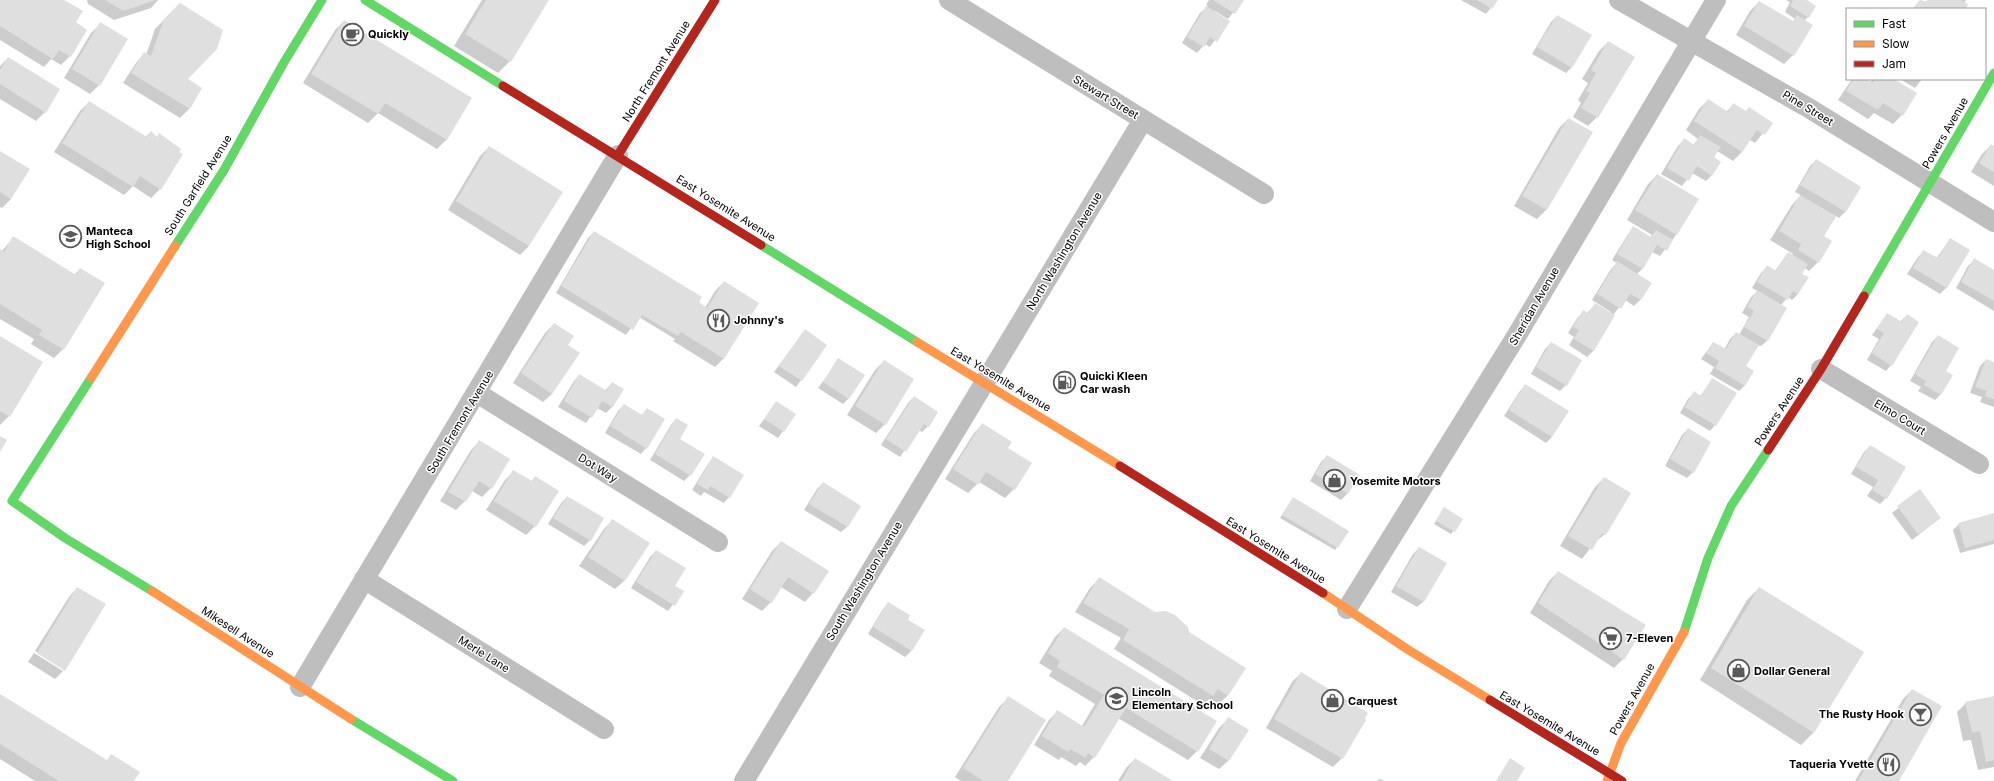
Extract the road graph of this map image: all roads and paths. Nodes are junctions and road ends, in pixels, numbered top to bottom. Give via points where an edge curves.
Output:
1 (322, 0) edge
2 (365, 0) edge
3 (715, 0) edge
4 (949, 0) edge
5 (1619, 0) edge
6 (1716, 0) edge
7 (1690, 41) junction
8 (1994, 73) edge
9 (1143, 120) junction
10 (618, 156) junction
11 (1930, 184) junction
12 (1264, 194) dead end
13 (1994, 222) edge
14 (1821, 369) junction
15 (985, 382) junction
16 (477, 393) junction
17 (1979, 464) dead end
18 (12, 501) joint
19 (718, 542) dead end
20 (364, 579) junction
21 (1347, 609) junction
22 (300, 687) junction
23 (604, 729) dead end
24 (1608, 777) edge
25 (453, 781) edge
26 (744, 781) edge
27 (1622, 781) edge

1 - 18 street, South Garfield Avenue via 224,170
2 - 10 street, East Yosemite Avenue
3 - 10 street, North Fremont Avenue
4 - 9 street, Stewart Street
5 - 7 street, Pine Street
6 - 7 street, Sheridan Avenue
7 - 11 street, Pine Street via 1807,107
7 - 21 street, Sheridan Avenue via 1513,341
8 - 11 street, Powers Avenue
9 - 12 street, Stewart Street
9 - 15 street, North Washington Avenue
10 - 15 street, East Yosemite Avenue via 870,314
10 - 16 street, South Fremont Avenue
11 - 13 street, Pine Street
11 - 14 street, Powers Avenue
14 - 17 street, Elmo Court
14 - 24 street, Powers Avenue via 1731,506 1708,558 1686,628 1638,710 1621,743
15 - 21 street, East Yosemite Avenue
15 - 26 street, South Washington Avenue
16 - 19 street, Dot Way
16 - 20 street, South Fremont Avenue
18 - 22 street, Mikesell Avenue via 65,538 192,616
20 - 22 street, South Fremont Avenue
20 - 23 street, Merle Lane
21 - 24 street, East Yosemite Avenue
22 - 25 street, Mikesell Avenue
24 - 27 street, East Yosemite Avenue

